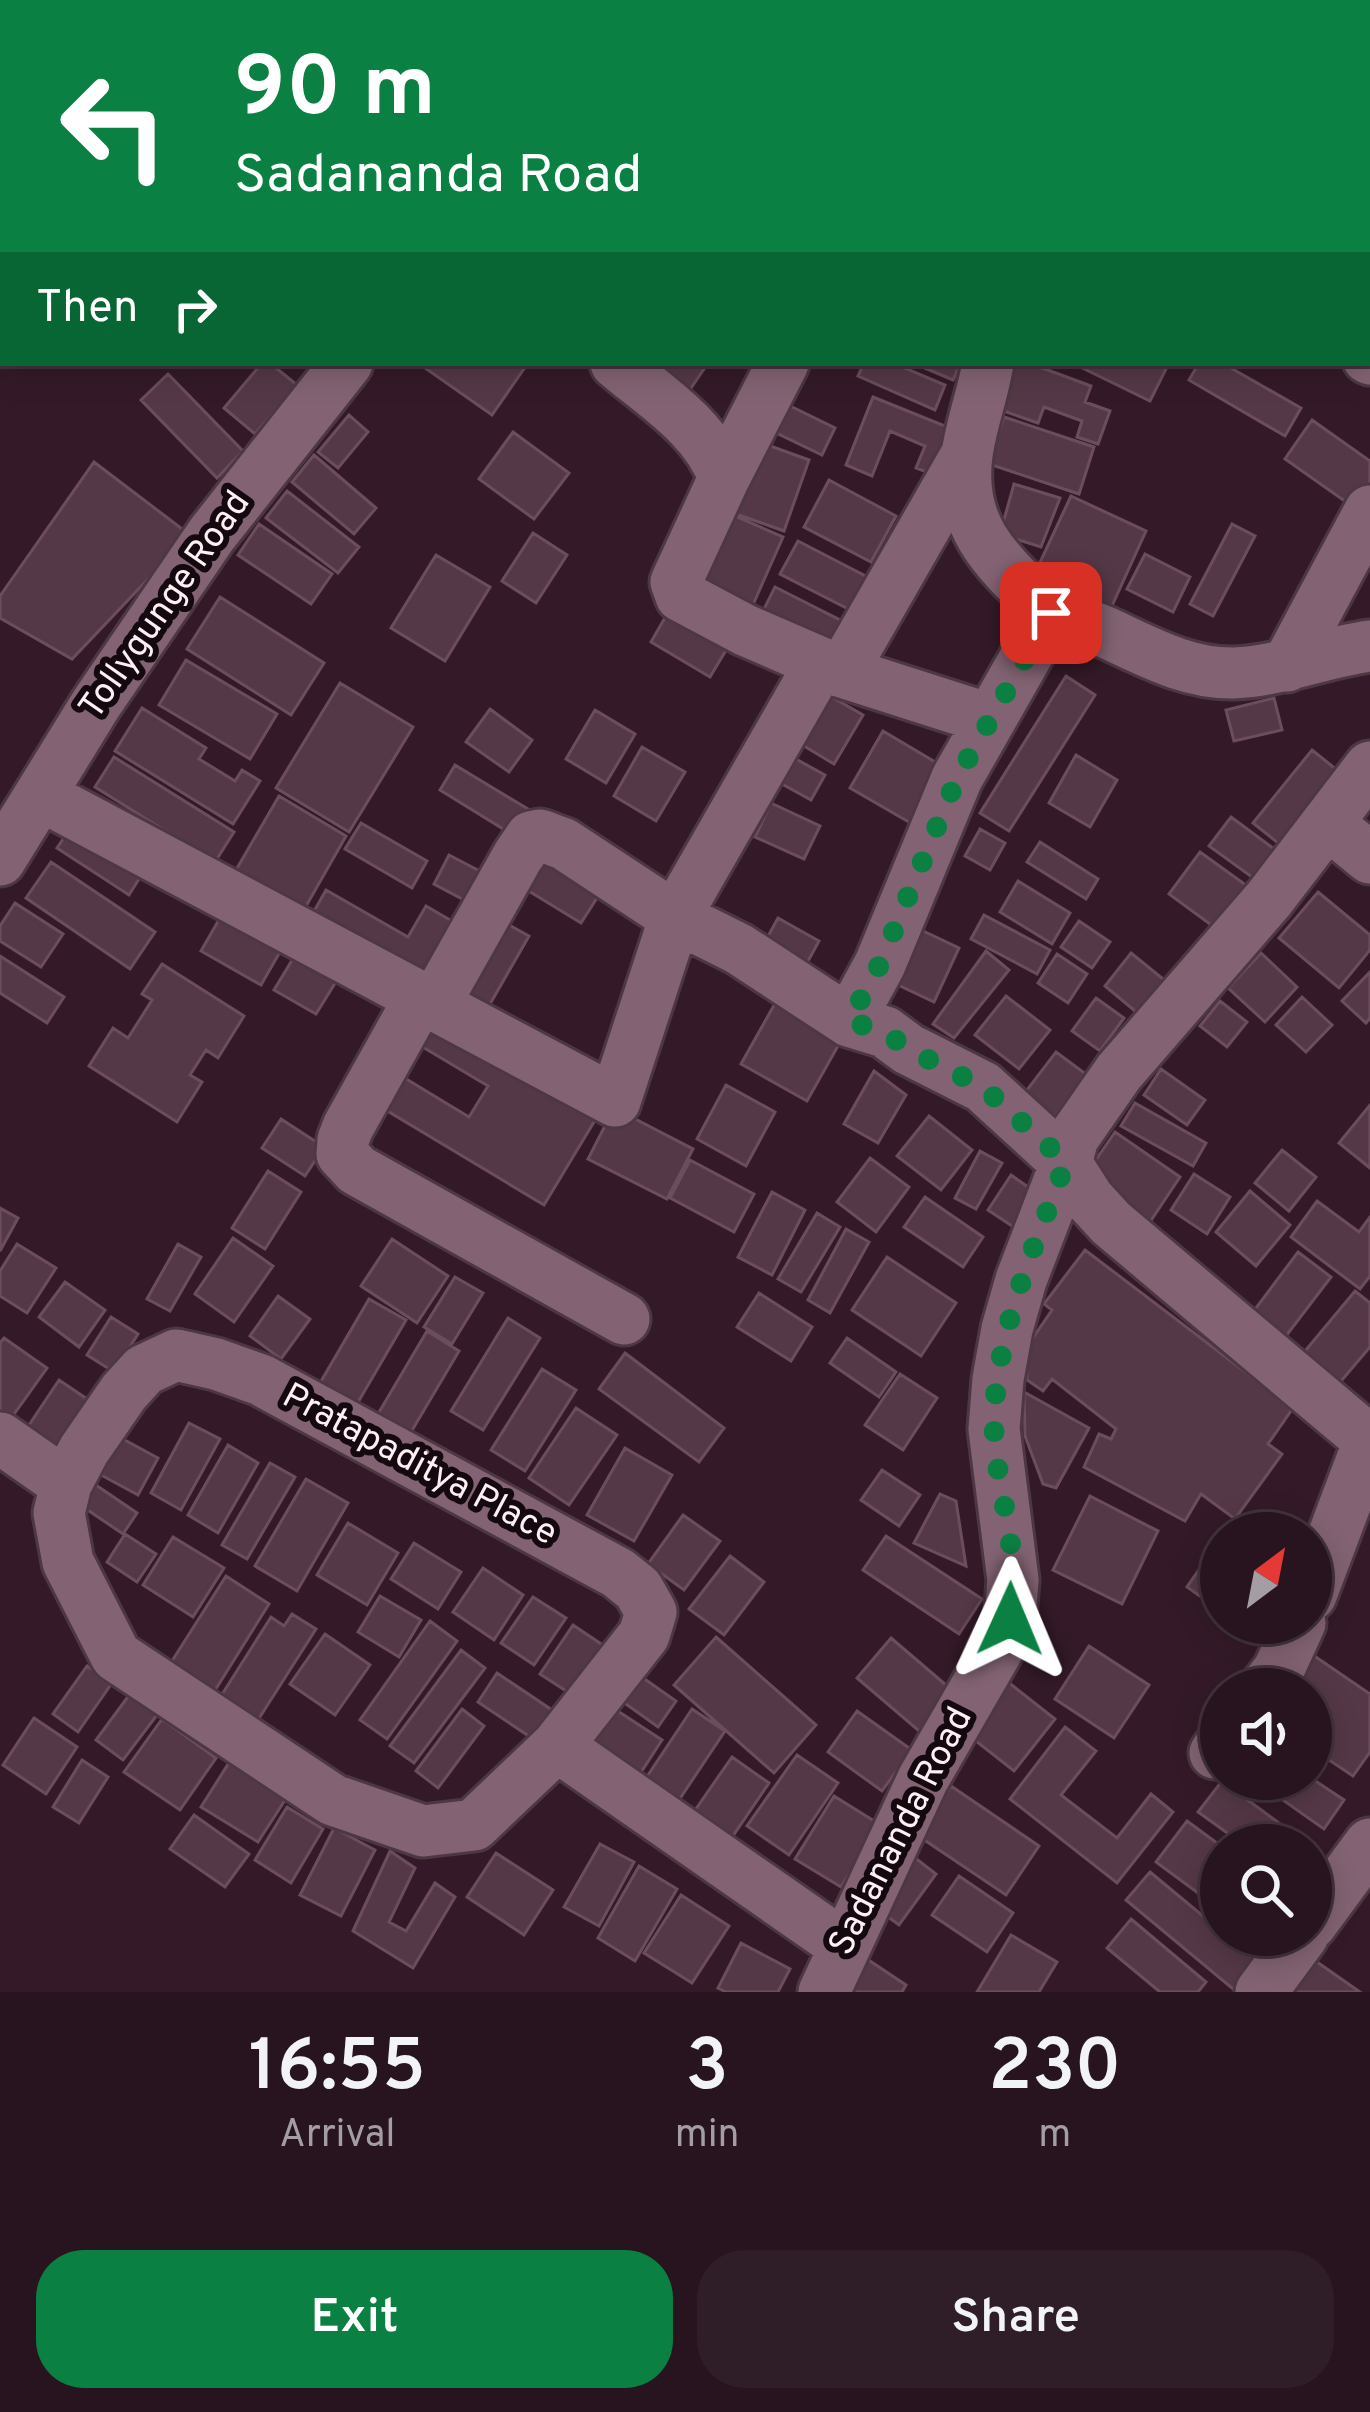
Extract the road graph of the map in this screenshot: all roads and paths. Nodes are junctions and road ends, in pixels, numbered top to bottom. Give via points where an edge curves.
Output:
1 (344, 366) edge
2 (620, 366) edge
3 (782, 366) edge
4 (987, 366) edge
5 (967, 453) junction
6 (724, 478) junction
7 (1370, 511) edge
8 (1051, 613) junction
9 (1370, 646) edge
10 (1287, 665) junction
11 (831, 668) junction
12 (989, 719) junction
13 (1370, 767) edge
14 (40, 794) junction
15 (1327, 823) junction
16 (1370, 859) edge
17 (0, 860) edge
18 (675, 917) junction
19 (427, 1002) junction
20 (849, 1021) junction
21 (1066, 1162) junction
22 (624, 1319) dead end
23 (0, 1438) edge
24 (1370, 1441) edge
25 (66, 1484) junction
26 (1332, 1540) edge
27 (557, 1746) junction
28 (1370, 1844) edge
29 (1332, 1896) edge
30 (843, 1945) junction
31 (1288, 1956) edge
32 (824, 1992) edge
33 (1261, 1992) edge

1 - 14 street, Tollygunge Road via 212,533
2 - 6 street via 697,430
3 - 6 street
4 - 5 street
5 - 8 street via 964,496 978,534
5 - 11 street
6 - 11 street via 676,582 681,596
7 - 10 street
8 - 10 street via 1190,669
8 - 12 street
9 - 10 street
11 - 12 street
11 - 18 street
12 - 20 street
13 - 15 street, Sadananda Road
14 - 17 street, Tollygunge Road
14 - 19 street
15 - 16 street
15 - 21 street, Sadananda Road via 1119,1072 1073,1138
18 - 19 street via 564,844 531,837
18 - 19 street via 615,1101
18 - 20 street
19 - 22 street via 348,1127 342,1154 357,1170
20 - 21 street via 885,1032 983,1087
21 - 24 street via 1111,1223
21 - 30 street, Sadananda Road via 1022,1280 998,1378 994,1429 1013,1580 1010,1619
23 - 25 street
24 - 26 street
25 - 27 street, Pratapaditya Place via 59,1513 68,1562 116,1656 333,1800 423,1831 474,1826
25 - 27 street, Pratapaditya Place via 124,1392 144,1370 176,1355 282,1391 638,1589 652,1612 644,1635
27 - 30 street
28 - 29 street
30 - 32 street, Sadananda Road
31 - 33 street

